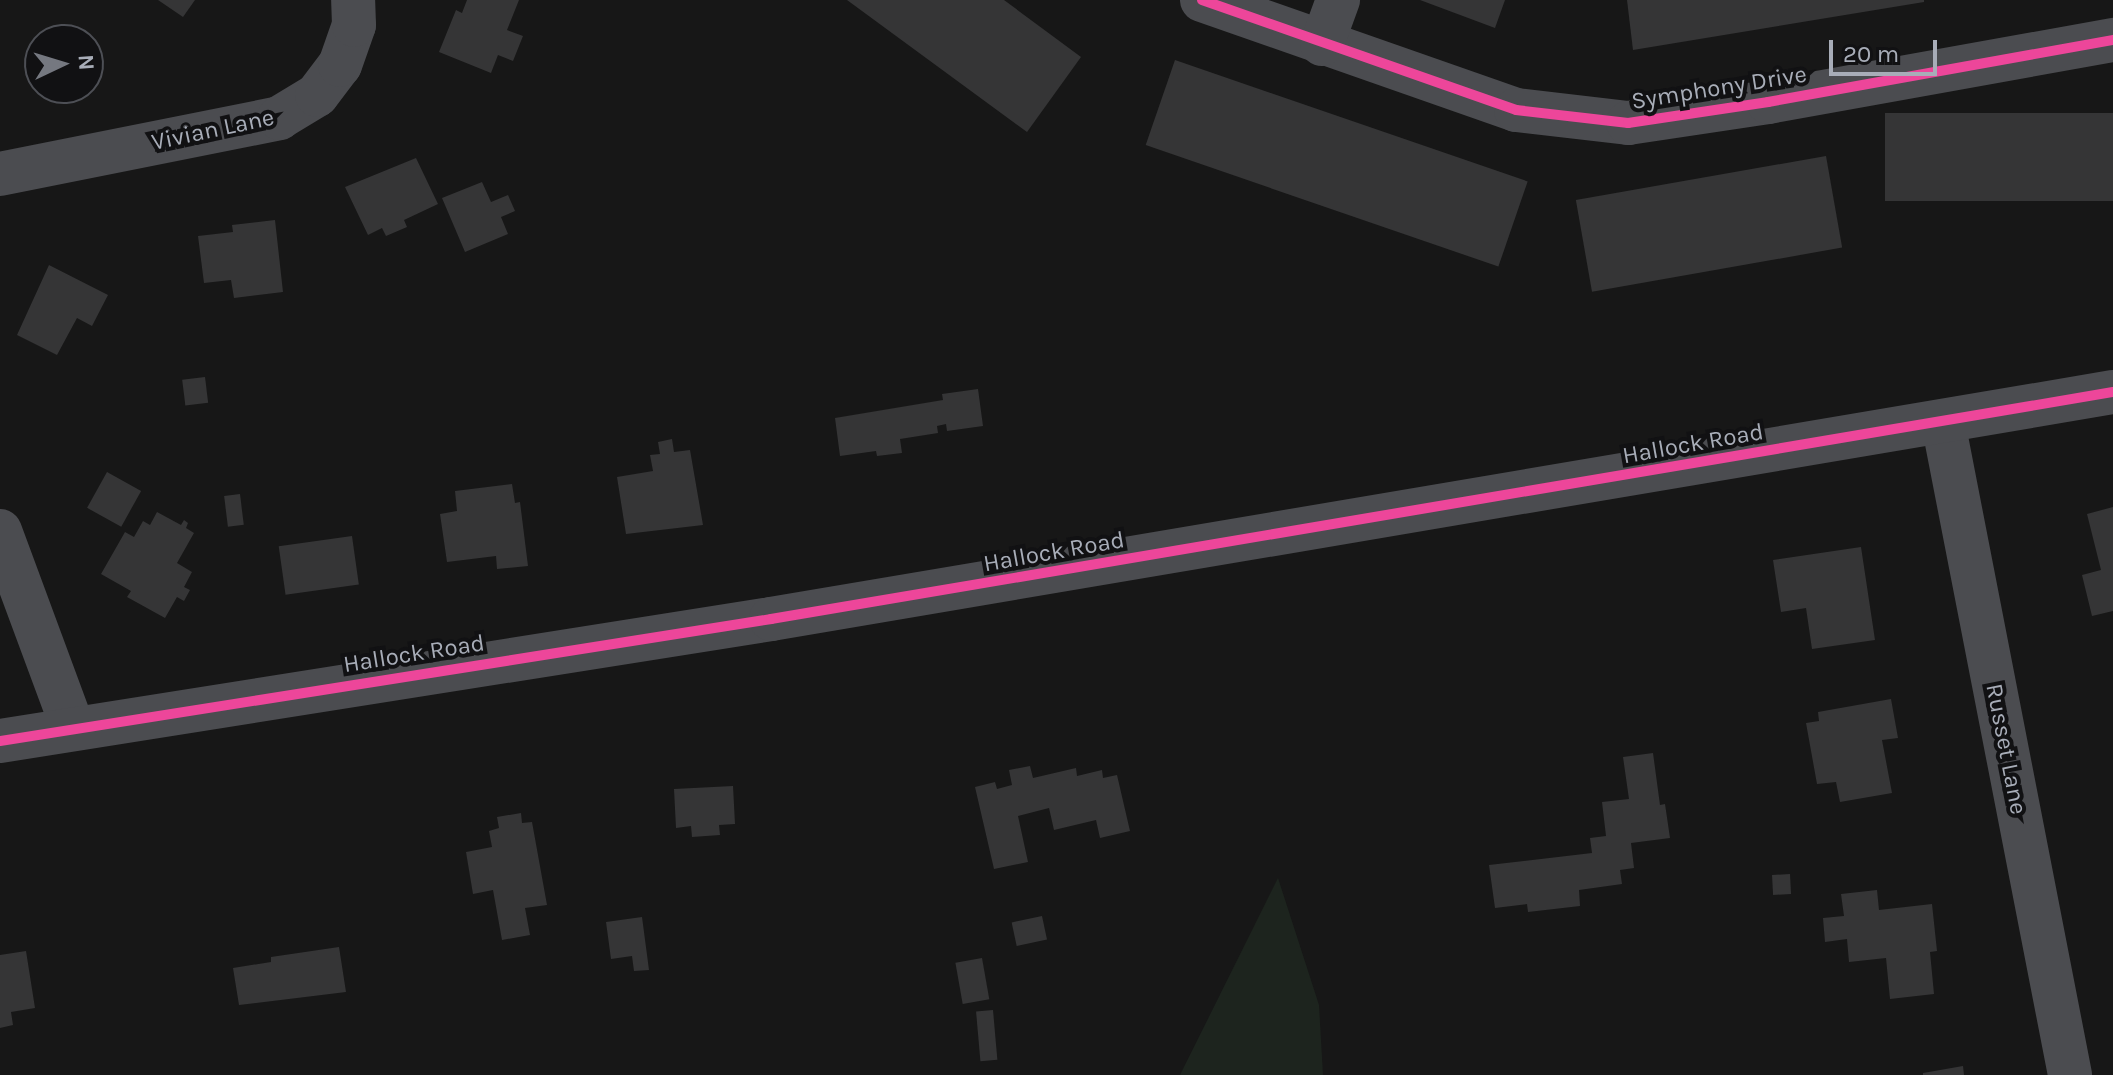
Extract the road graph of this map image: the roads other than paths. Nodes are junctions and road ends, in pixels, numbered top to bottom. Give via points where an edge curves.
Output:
1 (353, 0) edge
2 (1202, 0) edge
3 (1338, 0) edge
4 (2113, 40) edge
5 (1322, 44) junction
6 (0, 174) edge
7 (2113, 392) edge
8 (1943, 422) junction
9 (0, 531) edge
10 (73, 728) junction
11 (0, 741) edge
12 (2070, 1075) edge

1 - 6 street, Vivian Lane via 354,25 340,65 317,95 279,118
2 - 5 street, Symphony Drive
3 - 5 street
4 - 5 street, Symphony Drive via 1628,123 1516,110
7 - 8 street, Hallock Road
8 - 10 street, Hallock Road via 802,614
8 - 12 street, Russet Lane
9 - 10 street
10 - 11 street, Hallock Road

